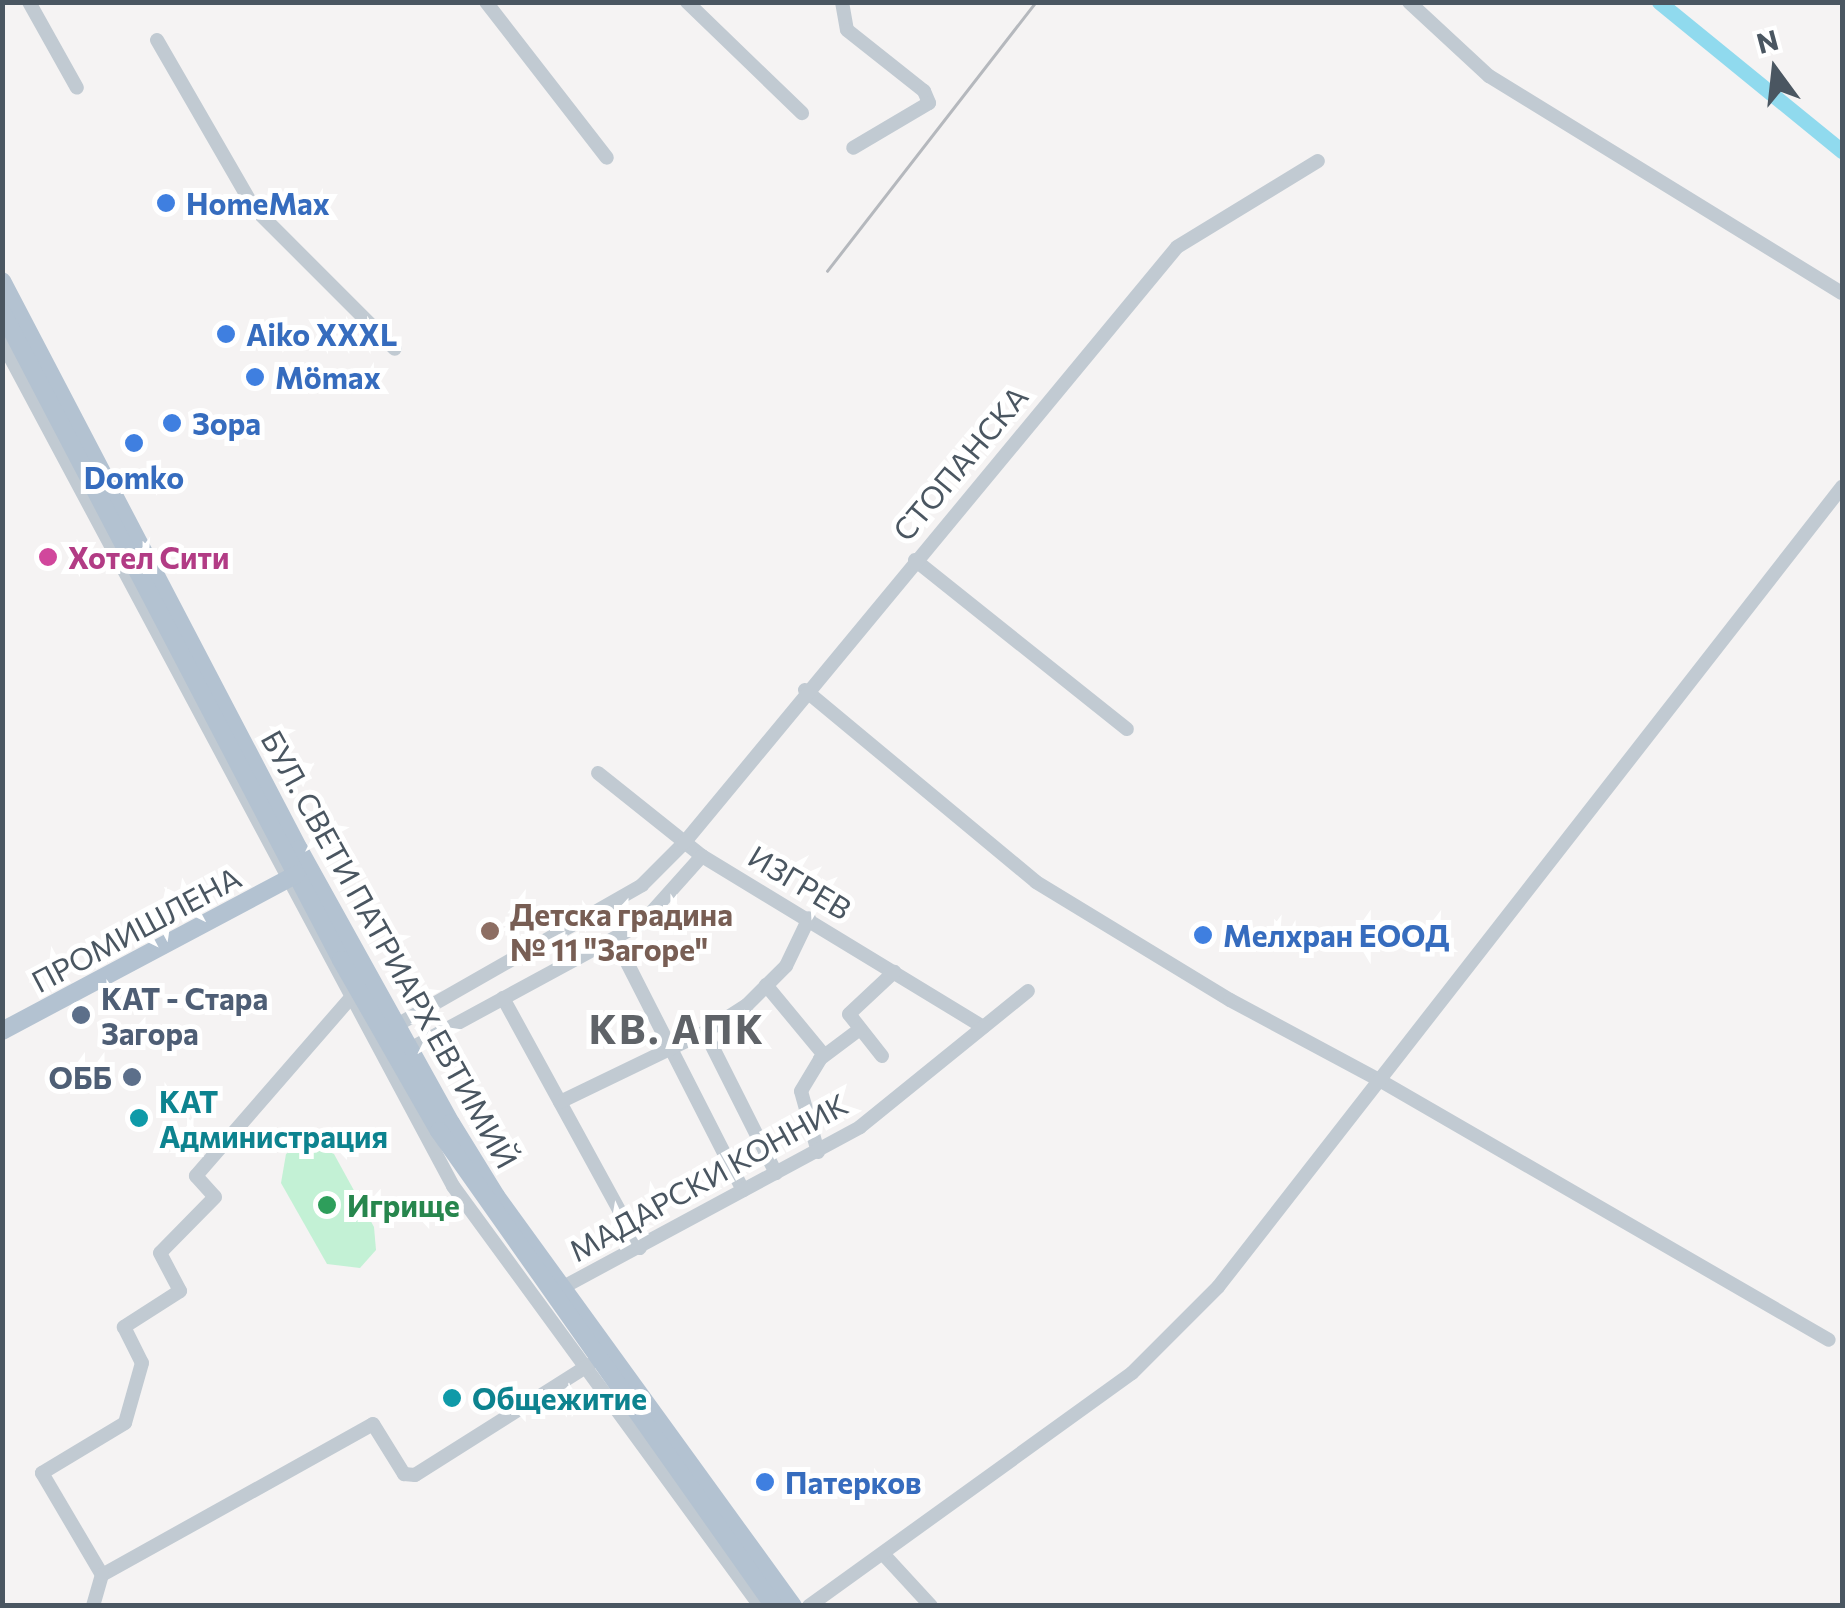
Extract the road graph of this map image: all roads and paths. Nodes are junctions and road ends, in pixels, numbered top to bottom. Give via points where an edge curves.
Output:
1 (29, 2) edge
2 (486, 2) edge
3 (687, 2) edge
4 (842, 2) edge
5 (1409, 2) edge
6 (156, 40) dead end
7 (76, 88) dead end
8 (802, 114) dead end
9 (853, 148) dead end
10 (608, 158) dead end
11 (1318, 161) dead end
12 (2, 281) edge
13 (1842, 293) edge
14 (2, 312) edge
15 (2, 342) edge
16 (395, 349) dead end
17 (1842, 487) edge
18 (915, 560) junction
19 (805, 690) junction
20 (1127, 729) dead end
21 (598, 773) dead end
22 (684, 843) junction
23 (299, 849) junction
24 (702, 856) junction
25 (292, 877) junction
26 (323, 893) junction
27 (810, 918) junction
28 (614, 939) junction
29 (894, 972) junction
30 (766, 985) junction
31 (1028, 990) dead end
32 (353, 994) junction
33 (503, 998) junction
34 (396, 1025) junction
35 (983, 1027) junction
36 (860, 1029) junction
37 (2, 1031) edge
38 (705, 1032) junction
39 (410, 1049) junction
40 (667, 1049) junction
41 (824, 1055) junction
42 (882, 1056) dead end
43 (1382, 1080) junction
44 (560, 1102) junction
45 (818, 1152) junction
46 (776, 1173) junction
47 (743, 1190) junction
48 (640, 1248) junction
49 (557, 1291) junction
50 (1829, 1340) dead end
51 (590, 1364) junction
52 (885, 1556) junction
53 (102, 1575) junction
54 (93, 1606) edge
55 (760, 1606) edge
56 (774, 1606) edge
57 (792, 1606) edge
58 (809, 1606) edge
59 (931, 1606) edge

1 - 7 street
2 - 10 street
3 - 8 street
4 - 9 street via 847,30 924,91 929,103
5 - 13 street via 1489,76
6 - 16 street via 254,208
11 - 18 street, СТОПАНСКА via 1177,247
12 - 23 main road, БУЛ. СВЕТИ ПАТРИАРХ ЕВТИМИЙ
14 - 25 main road, БУЛ. СВЕТИ ПАТРИАРХ ЕВТИМИЙ
15 - 25 street
17 - 43 street
18 - 19 street, СТОПАНСКА
18 - 20 street
19 - 22 street, СТОПАНСКА
19 - 43 street via 1036,882 1230,1000
21 - 22 street, ИЗГРЕВ
22 - 24 street, ИЗГРЕВ
22 - 34 street, СТОПАНСКА via 642,885
23 - 25 main road
23 - 26 main road, БУЛ. СВЕТИ ПАТРИАРХ ЕВТИМИЙ
24 - 27 street, ИЗГРЕВ
24 - 28 street via 642,923
25 - 26 main road
25 - 32 main road, БУЛ. СВЕТИ ПАТРИАРХ ЕВТИМИЙ
25 - 37 main road, ПРОМИШЛЕНА
26 - 34 main road, БУЛ. СВЕТИ ПАТРИАРХ ЕВТИМИЙ
27 - 29 street, ИЗГРЕВ
27 - 30 street via 786,966
28 - 33 street
28 - 40 street
29 - 35 street, ИЗГРЕВ
29 - 36 street via 849,1014
30 - 38 street
30 - 41 street
31 - 35 street, МАДАРСКИ КОННИК
32 - 49 main road, БУЛ. СВЕТИ ПАТРИАРХ ЕВТИМИЙ via 439,1131
32 - 51 street via 453,1186
32 - 53 street via 196,1176 215,1197 160,1253 180,1291 124,1327 142,1363 125,1423 42,1473
33 - 39 street
33 - 44 street
34 - 39 main road, БУЛ. СВЕТИ ПАТРИАРХ ЕВТИМИЙ
35 - 45 street, МАДАРСКИ КОННИК via 860,1128
36 - 41 street
36 - 42 street
38 - 40 street
38 - 46 street
39 - 49 main road, БУЛ. СВЕТИ ПАТРИАРХ ЕВТИМИЙ
40 - 44 street
40 - 47 street
41 - 45 street via 801,1091
43 - 50 street
43 - 52 street via 1250,1251 1132,1373
44 - 48 street
45 - 46 street, МАДАРСКИ КОННИК
46 - 47 street, МАДАРСКИ КОННИК
47 - 48 street, МАДАРСКИ КОННИК
48 - 49 street, МАДАРСКИ КОННИК
49 - 51 main road, БУЛ. СВЕТИ ПАТРИАРХ ЕВТИМИЙ
49 - 57 main road, БУЛ. СВЕТИ ПАТРИАРХ ЕВТИМИЙ
51 - 53 street via 415,1476 404,1474 373,1424
51 - 55 street
51 - 56 main road, БУЛ. СВЕТИ ПАТРИАРХ ЕВТИМИЙ
52 - 58 street
52 - 59 street
53 - 54 street

